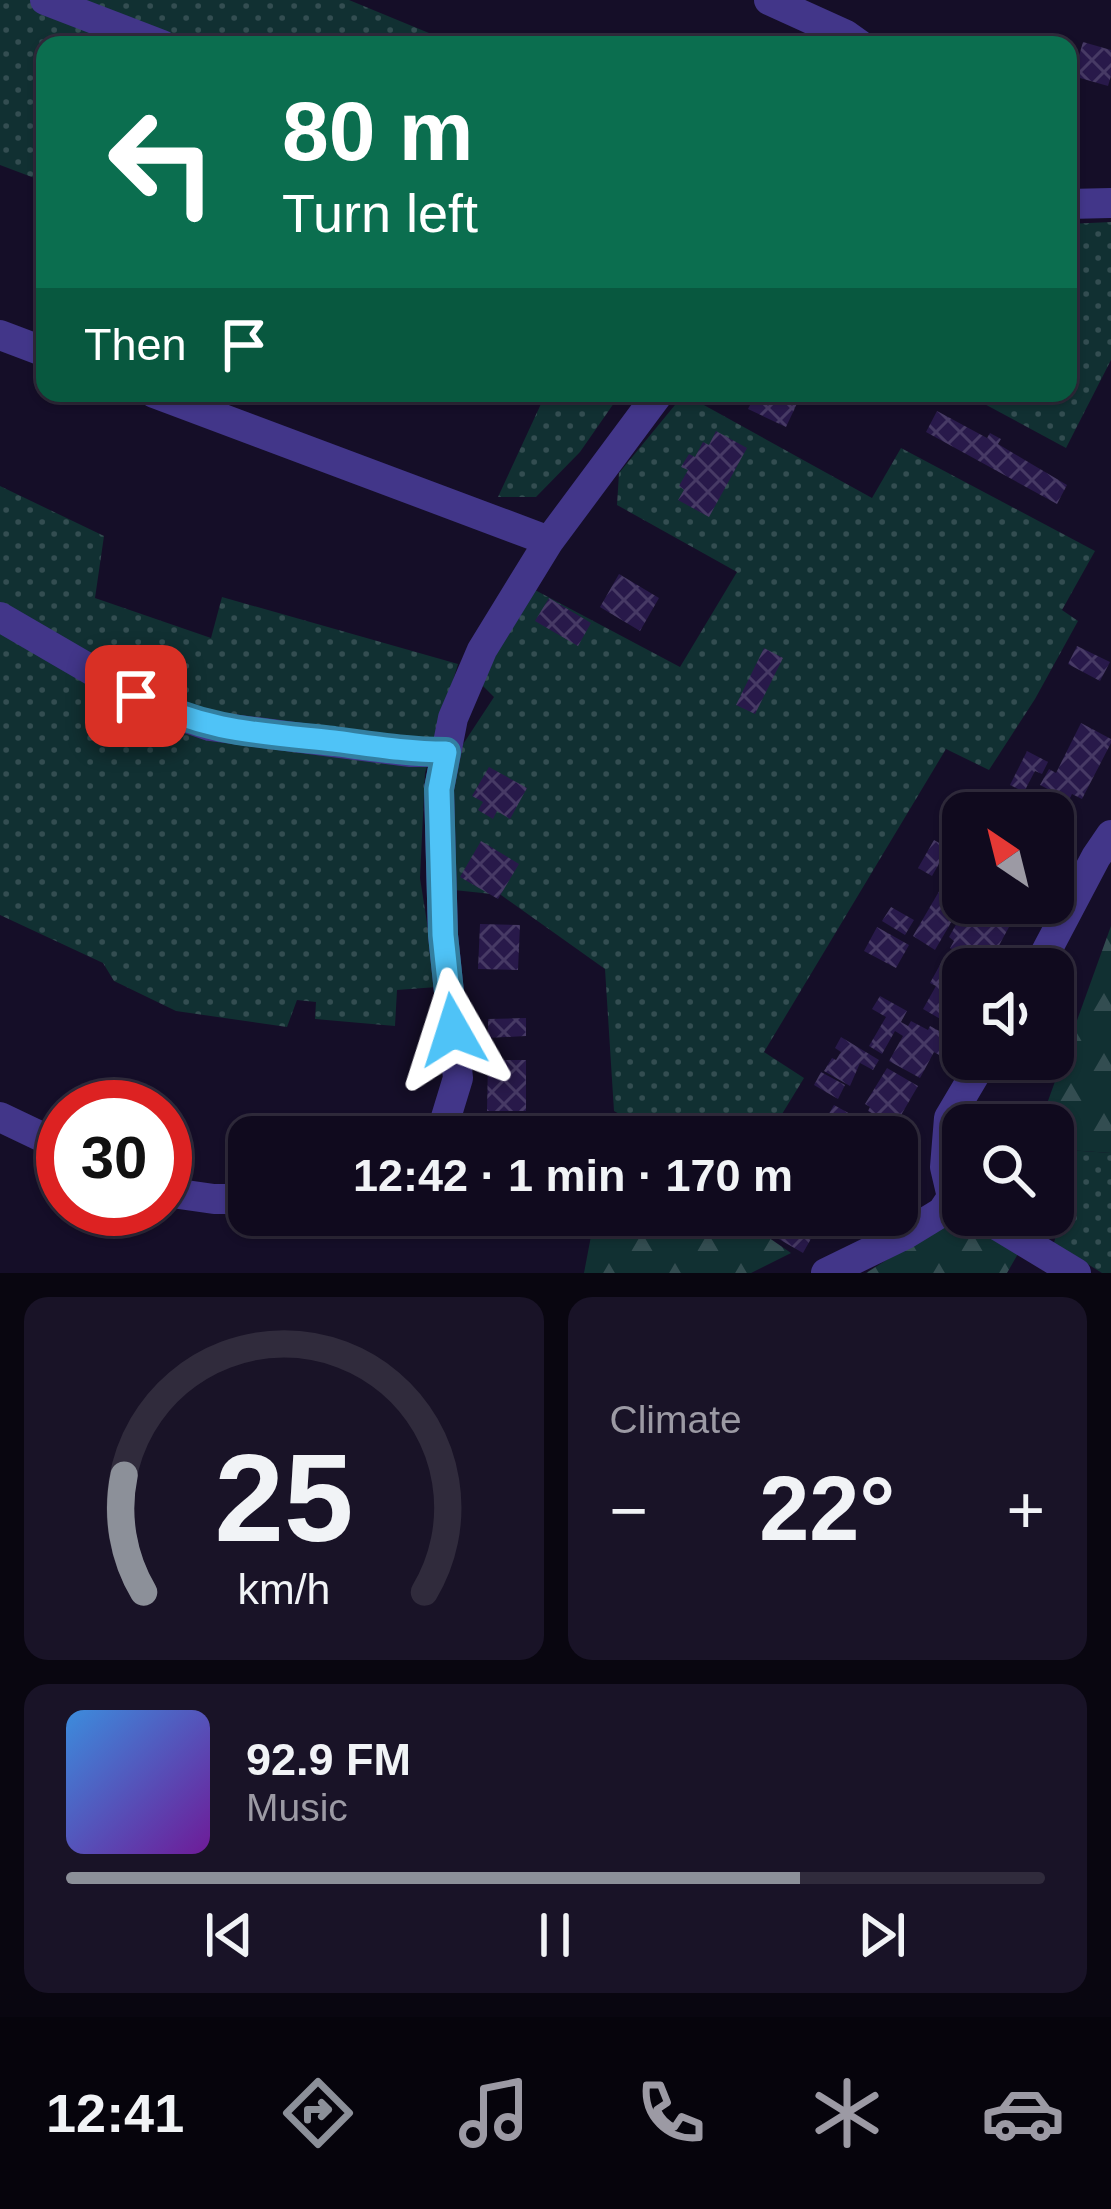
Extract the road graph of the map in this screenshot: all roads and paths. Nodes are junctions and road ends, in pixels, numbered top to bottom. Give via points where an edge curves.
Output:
1 (45, 0) edge
2 (769, 0) edge
3 (139, 36) edge
4 (847, 36) edge
5 (1077, 193) edge
6 (1108, 203) edge
7 (1077, 204) edge
8 (0, 335) edge
9 (36, 349) edge
10 (178, 402) edge
11 (652, 402) edge
12 (550, 541) junction
13 (0, 617) edge
14 (446, 752) junction
15 (1111, 835) edge
16 (1048, 948) edge
17 (446, 1116) edge
18 (0, 1117) edge
19 (36, 1135) edge
20 (192, 1196) edge
21 (228, 1199) edge
22 (942, 1213) edge
23 (1015, 1236) edge
24 (826, 1273) edge
25 (1076, 1273) edge

1 - 3 street
2 - 4 street
5 - 6 street
6 - 7 street
8 - 9 street
10 - 12 street
11 - 12 street
12 - 14 street via 482,650
13 - 14 street via 136,696 210,726
14 - 17 street via 439,789 442,914 458,1078
15 - 16 street
18 - 19 street
20 - 21 street
22 - 24 street
23 - 25 street

